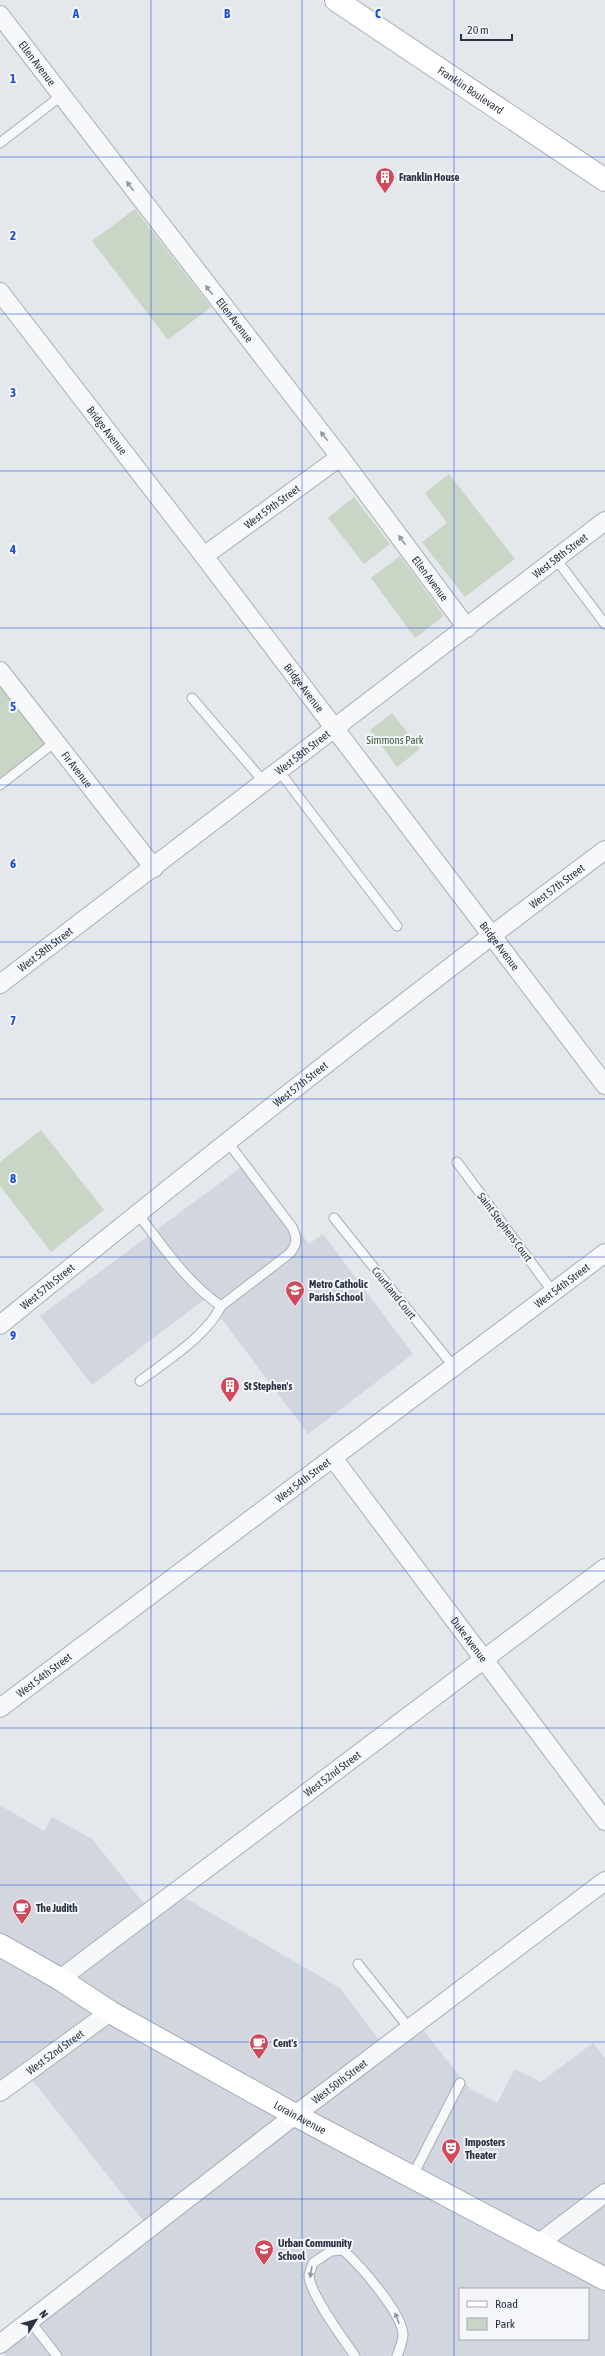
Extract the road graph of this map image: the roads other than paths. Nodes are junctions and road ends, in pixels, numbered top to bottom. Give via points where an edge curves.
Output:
1 (336, 0) edge
2 (0, 15) edge
3 (61, 96) junction
4 (0, 143) edge
5 (605, 180) edge
6 (0, 292) edge
7 (340, 457) junction
8 (605, 521) edge
9 (204, 556) junction
10 (556, 559) junction
11 (605, 624) edge
12 (467, 628) junction
13 (0, 671) edge
14 (192, 698) dead end
15 (334, 728) junction
16 (55, 742) junction
17 (279, 771) junction
18 (264, 782) junction
19 (0, 785) edge
20 (605, 850) edge
21 (154, 868) junction
22 (397, 926) dead end
23 (490, 936) junction
24 (0, 984) edge
25 (605, 1085) edge
26 (227, 1141) junction
27 (457, 1162) dead end
28 (138, 1213) junction
29 (334, 1218) dead end
30 (605, 1253) edge
31 (553, 1292) junction
32 (221, 1306) junction
33 (0, 1324) edge
34 (454, 1367) junction
35 (140, 1382) dead end
36 (333, 1458) junction
37 (605, 1568) edge
38 (485, 1659) junction
39 (0, 1708) edge
40 (605, 1821) edge
41 (605, 1881) edge
42 (0, 1945) edge
43 (358, 1964) dead end
44 (60, 1979) junction
45 (110, 2012) junction
46 (409, 2028) junction
47 (460, 2083) dead end
48 (0, 2092) edge
49 (294, 2115) junction
50 (412, 2177) junction
51 (605, 2193) edge
52 (538, 2244) junction
53 (605, 2279) edge
54 (30, 2321) junction
55 (0, 2344) edge
56 (57, 2356) edge
57 (355, 2356) edge
58 (398, 2356) edge

1 - 5 main road, Franklin Boulevard
2 - 3 street, Ellen Avenue
3 - 4 lane
7 -> 3 street, Ellen Avenue
6 - 9 street, Bridge Avenue
7 - 9 street, West 59th Street
12 -> 7 street, Ellen Avenue
8 - 10 street, West 58th Street
9 - 15 street, Bridge Avenue
10 - 11 lane
10 - 12 street, West 58th Street
12 - 15 street, West 58th Street
13 - 16 street, Fir Avenue
14 - 18 lane
15 - 17 street, West 58th Street
15 - 23 street, Bridge Avenue
16 - 19 lane
16 - 21 street, Fir Avenue
17 - 18 street, West 58th Street
17 - 22 lane
18 - 21 street, West 58th Street
20 - 23 street, West 57th Street
21 - 24 street, West 58th Street
23 - 25 street, Bridge Avenue
23 - 26 street, West 57th Street
26 - 28 street, West 57th Street
26 - 32 lane via 297,1236 296,1246 289,1254
27 - 31 lane, Saint Stephens Court
28 - 32 lane via 182,1271
28 - 33 street, West 57th Street
29 - 34 lane, Courtland Court
30 - 31 street, West 54th Street
31 - 34 street, West 54th Street
32 - 35 lane via 215,1319 205,1329
34 - 36 street, West 54th Street
36 - 38 street, Duke Avenue
36 - 39 street, West 54th Street
37 - 38 street, West 52nd Street
38 - 40 street, Duke Avenue
38 - 44 street, West 52nd Street
41 - 46 street, West 50th Street
42 - 44 main road, Lorain Avenue
43 - 46 lane
44 - 45 main road, Lorain Avenue
45 - 48 street, West 52nd Street
45 - 49 main road, Lorain Avenue
46 - 49 street, West 50th Street
47 - 50 lane
49 - 50 main road, Lorain Avenue
49 - 54 street, West 50th Street
50 - 52 main road, Lorain Avenue
51 - 52 street
52 - 53 main road, Lorain Avenue
54 - 55 street, West 50th Street
54 - 56 lane
58 -> 57 lane via 403,2335 396,2313 356,2261 344,2250 331,2251 313,2263 309,2275 314,2291 327,2315

